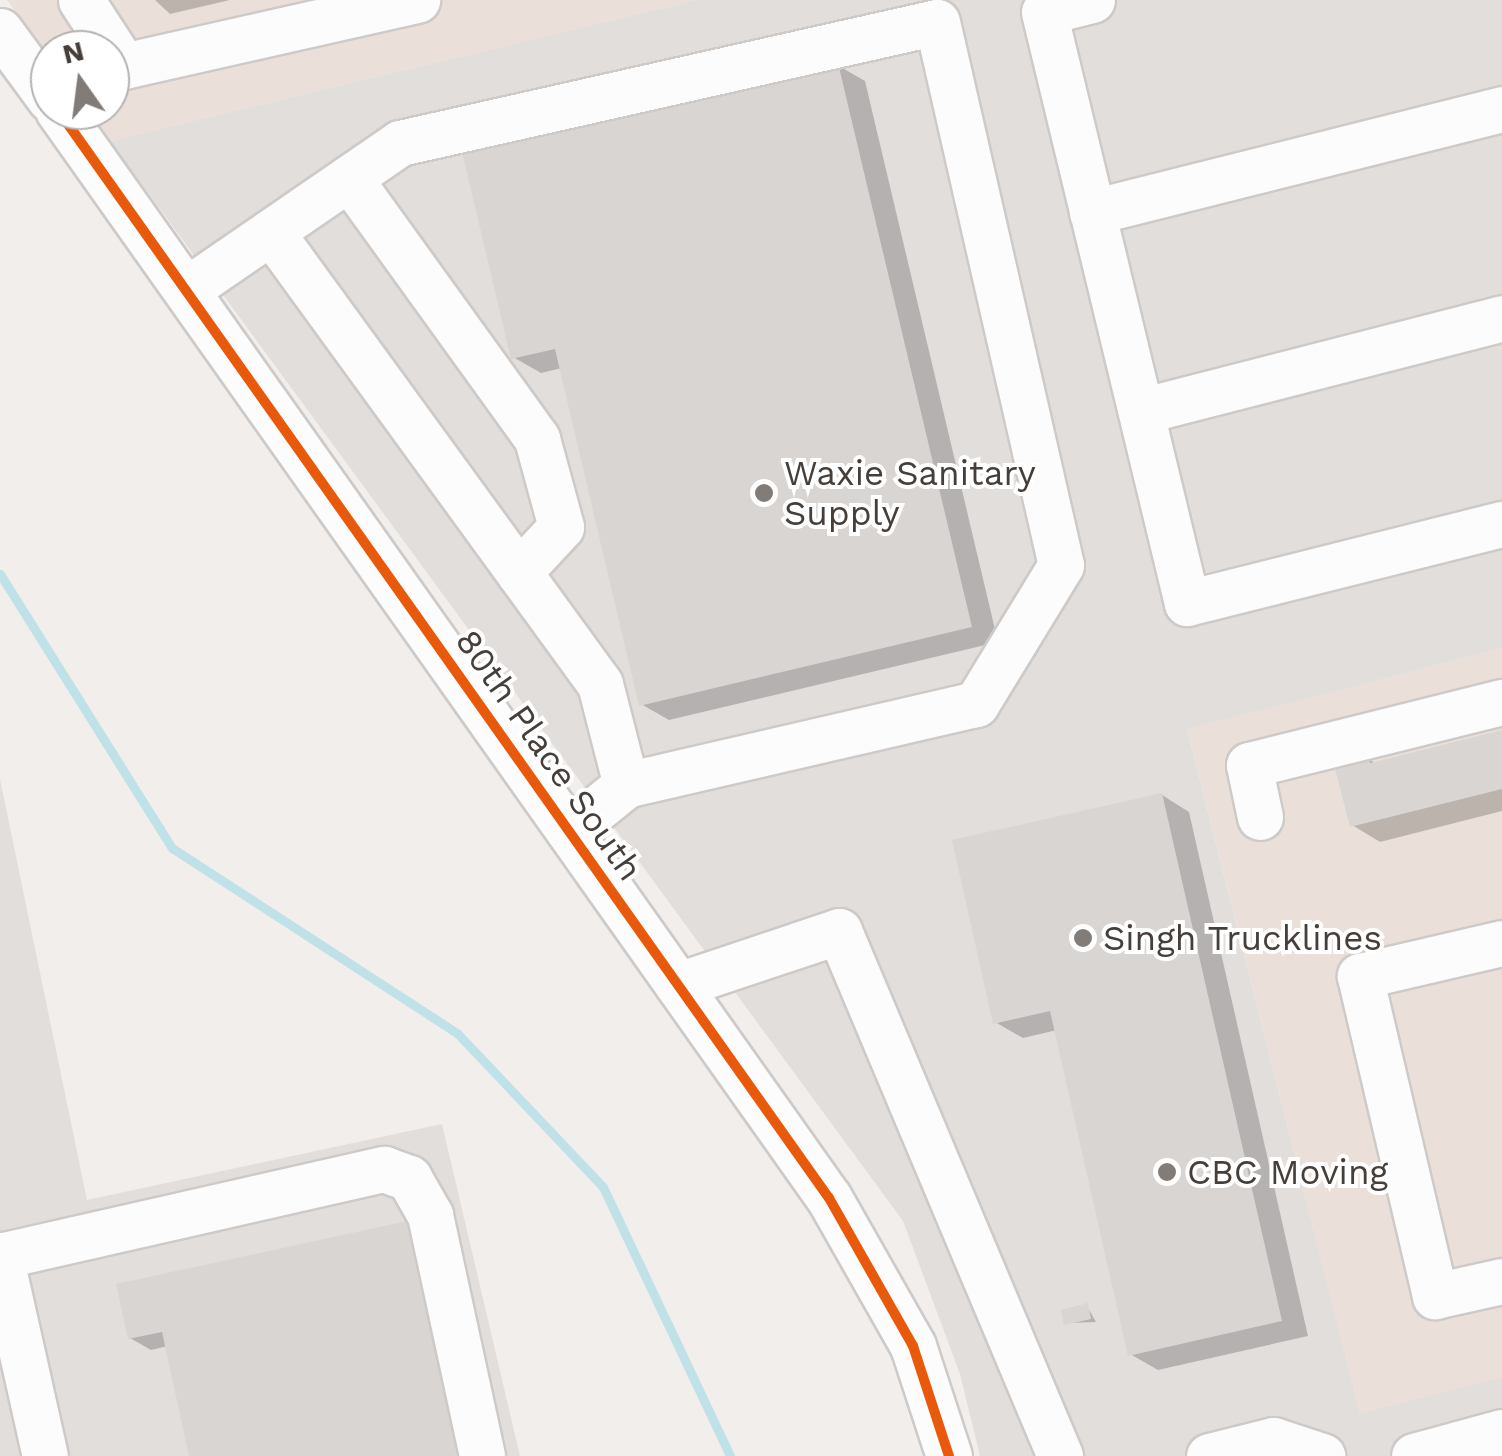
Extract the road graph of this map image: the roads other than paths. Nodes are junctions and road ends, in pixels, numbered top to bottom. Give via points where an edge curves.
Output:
1 (82, 0) edge
2 (417, 0) edge
3 (1092, 0) edge
4 (0, 30) edge
5 (98, 30) edge
6 (130, 64) edge
7 (30, 68) edge
8 (1502, 109) edge
9 (75, 130) edge
10 (349, 178) junction
11 (1092, 212) junction
12 (271, 232) junction
13 (186, 290) junction
14 (1502, 318) edge
15 (1141, 411) junction
16 (1502, 524) edge
17 (519, 572) junction
18 (1502, 702) edge
19 (626, 785) junction
20 (1260, 816) dead end
21 (568, 831) junction
22 (1502, 943) edge
23 (678, 984) junction
24 (0, 1255) edge
25 (1502, 1281) edge
26 (1502, 1432) edge
27 (45, 1456) edge
28 (482, 1456) edge
29 (949, 1456) edge
30 (1060, 1456) edge
31 (1209, 1456) edge
32 (1322, 1456) edge
33 (1414, 1456) edge

1 - 5 street
2 - 6 street
3 - 11 street via 1044,12
4 - 7 street, 80th Place South
8 - 11 street
9 - 13 street, 80th Place South
10 - 12 street
10 - 17 street via 537,439 562,527
10 - 19 street via 400,143 937,22 1061,565 976,704
11 - 15 street
12 - 13 street
12 - 17 street
13 - 21 street, 80th Place South
14 - 15 street
15 - 16 street via 1187,603
17 - 19 street via 600,684
18 - 20 street via 1249,765
19 - 21 street
21 - 23 street, 80th Place South
22 - 25 street via 1360,976 1435,1296
23 - 29 street, 80th Place South via 852,1234 913,1346
23 - 30 street via 839,931
24 - 27 street
24 - 28 street via 384,1170 409,1178 430,1215
26 - 33 street
31 - 32 street via 1274,1440

